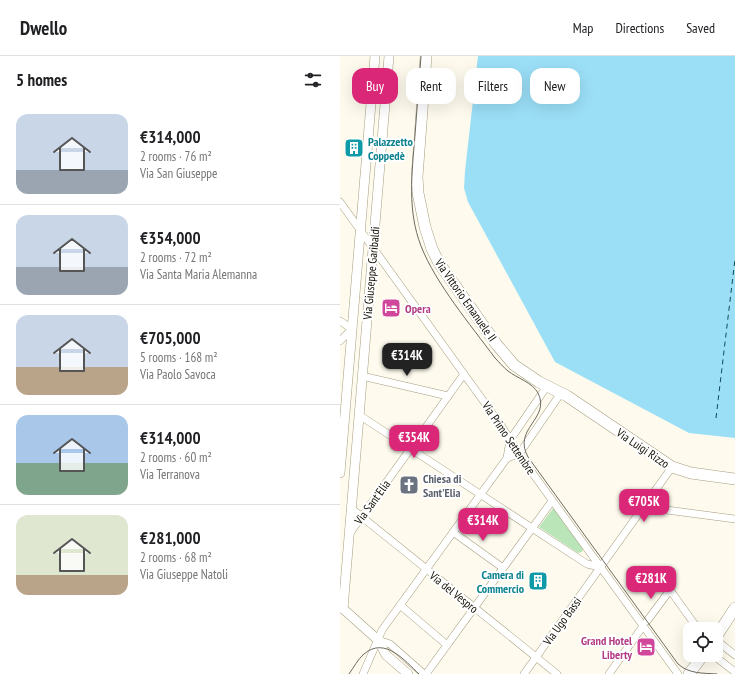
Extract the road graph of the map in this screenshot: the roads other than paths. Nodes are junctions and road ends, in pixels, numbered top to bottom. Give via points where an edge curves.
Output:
1 (375, 56) edge
2 (388, 56) edge
3 (426, 56) edge
4 (340, 202) edge
5 (360, 231) junction
6 (373, 248) junction
7 (340, 321) edge
8 (352, 329) junction
9 (340, 341) edge
10 (464, 374) junction
11 (362, 376) junction
12 (547, 386) junction
13 (561, 393) junction
14 (448, 396) junction
15 (343, 404) edge
16 (359, 415) junction
17 (510, 440) junction
18 (410, 448) junction
19 (519, 454) junction
20 (507, 458) junction
21 (672, 467) junction
22 (340, 473) edge
23 (735, 479) edge
24 (480, 494) junction
25 (552, 500) junction
26 (644, 507) junction
27 (352, 509) junction
28 (361, 517) junction
29 (735, 519) edge
30 (532, 528) junction
31 (453, 532) junction
32 (350, 533) junction
33 (600, 567) junction
34 (503, 568) junction
35 (426, 569) junction
36 (400, 605) junction
37 (342, 608) edge
38 (474, 608) junction
39 (735, 608) edge
40 (693, 622) edge
41 (645, 624) junction
42 (723, 626) edge
43 (378, 640) junction
44 (447, 645) junction
45 (723, 646) edge
46 (735, 655) edge
47 (536, 657) junction
48 (698, 662) edge
49 (722, 662) edge
50 (735, 672) edge
51 (363, 674) edge
52 (408, 674) edge
53 (425, 674) edge
54 (524, 674) edge
55 (557, 674) edge
56 (609, 674) edge
57 (678, 674) edge
58 (689, 674) edge

1 - 5 street, Via Giuseppe Garibaldi
2 - 6 street, Via Giuseppe Garibaldi
3 - 12 main road, Via Vittorio Emanuele II via 417,185 420,209 430,244 444,271 506,356 521,371
4 - 5 street, Via Primo Settembre
5 - 6 street, Via Primo Settembre
5 - 8 street, Via Giuseppe Garibaldi
6 - 10 street, Via Primo Settembre
6 - 11 street, Via Giuseppe Garibaldi
7 - 8 street
8 - 9 street
8 - 15 street, Via Giuseppe Garibaldi
10 - 14 street, Via Sant'Elia
10 - 17 street, Via Primo Settembre
11 - 14 street
11 - 16 street, Via Giuseppe Garibaldi
12 - 13 main road, Via Vittorio Emanuele II
12 - 17 street
13 - 19 street
13 - 21 main road, Via Luigi Rizzo
14 - 18 street, Via Sant'Elia
15 - 22 street, Via Giuseppe Garibaldi
16 - 18 street
16 - 27 street, Via Giuseppe Garibaldi
17 - 19 street, Via Primo Settembre
17 - 20 street
18 - 24 street
18 - 28 street, Via Sant'Elia
19 - 20 street
19 - 25 street, Via Primo Settembre
20 - 24 street
21 - 23 main road, Via Luigi Rizzo via 691,473
21 - 26 street, Via Ugo Bassi
24 - 30 street
24 - 31 street
25 - 30 street
25 - 33 street, Via Primo Settembre
26 - 29 street
26 - 33 street, Via Ugo Bassi
27 - 28 street, Via del Vespro
27 - 32 street, Via Giuseppe Garibaldi
28 - 32 street, Via Sant'Elia
28 - 35 street, Via del Vespro
30 - 33 street via 587,564
30 - 34 street
31 - 34 street
31 - 35 street
32 - 37 street, Via Giuseppe Garibaldi
33 - 41 street, Via Primo Settembre
33 - 47 street, Via Ugo Bassi
34 - 38 street
35 - 36 street
35 - 38 street, Via del Vespro
36 - 43 street
36 - 44 street
37 - 43 street
38 - 44 street
38 - 47 street, Via del Vespro
39 - 42 main road
40 - 41 street via 670,590
41 - 56 street
41 - 57 street, Via Primo Settembre
43 - 51 street
43 - 52 street via 386,655
43 - 53 street via 390,644
44 - 53 street
45 - 46 street
47 - 54 street, Via Ugo Bassi
47 - 55 street, Via del Vespro
48 - 58 main road
49 - 50 street

